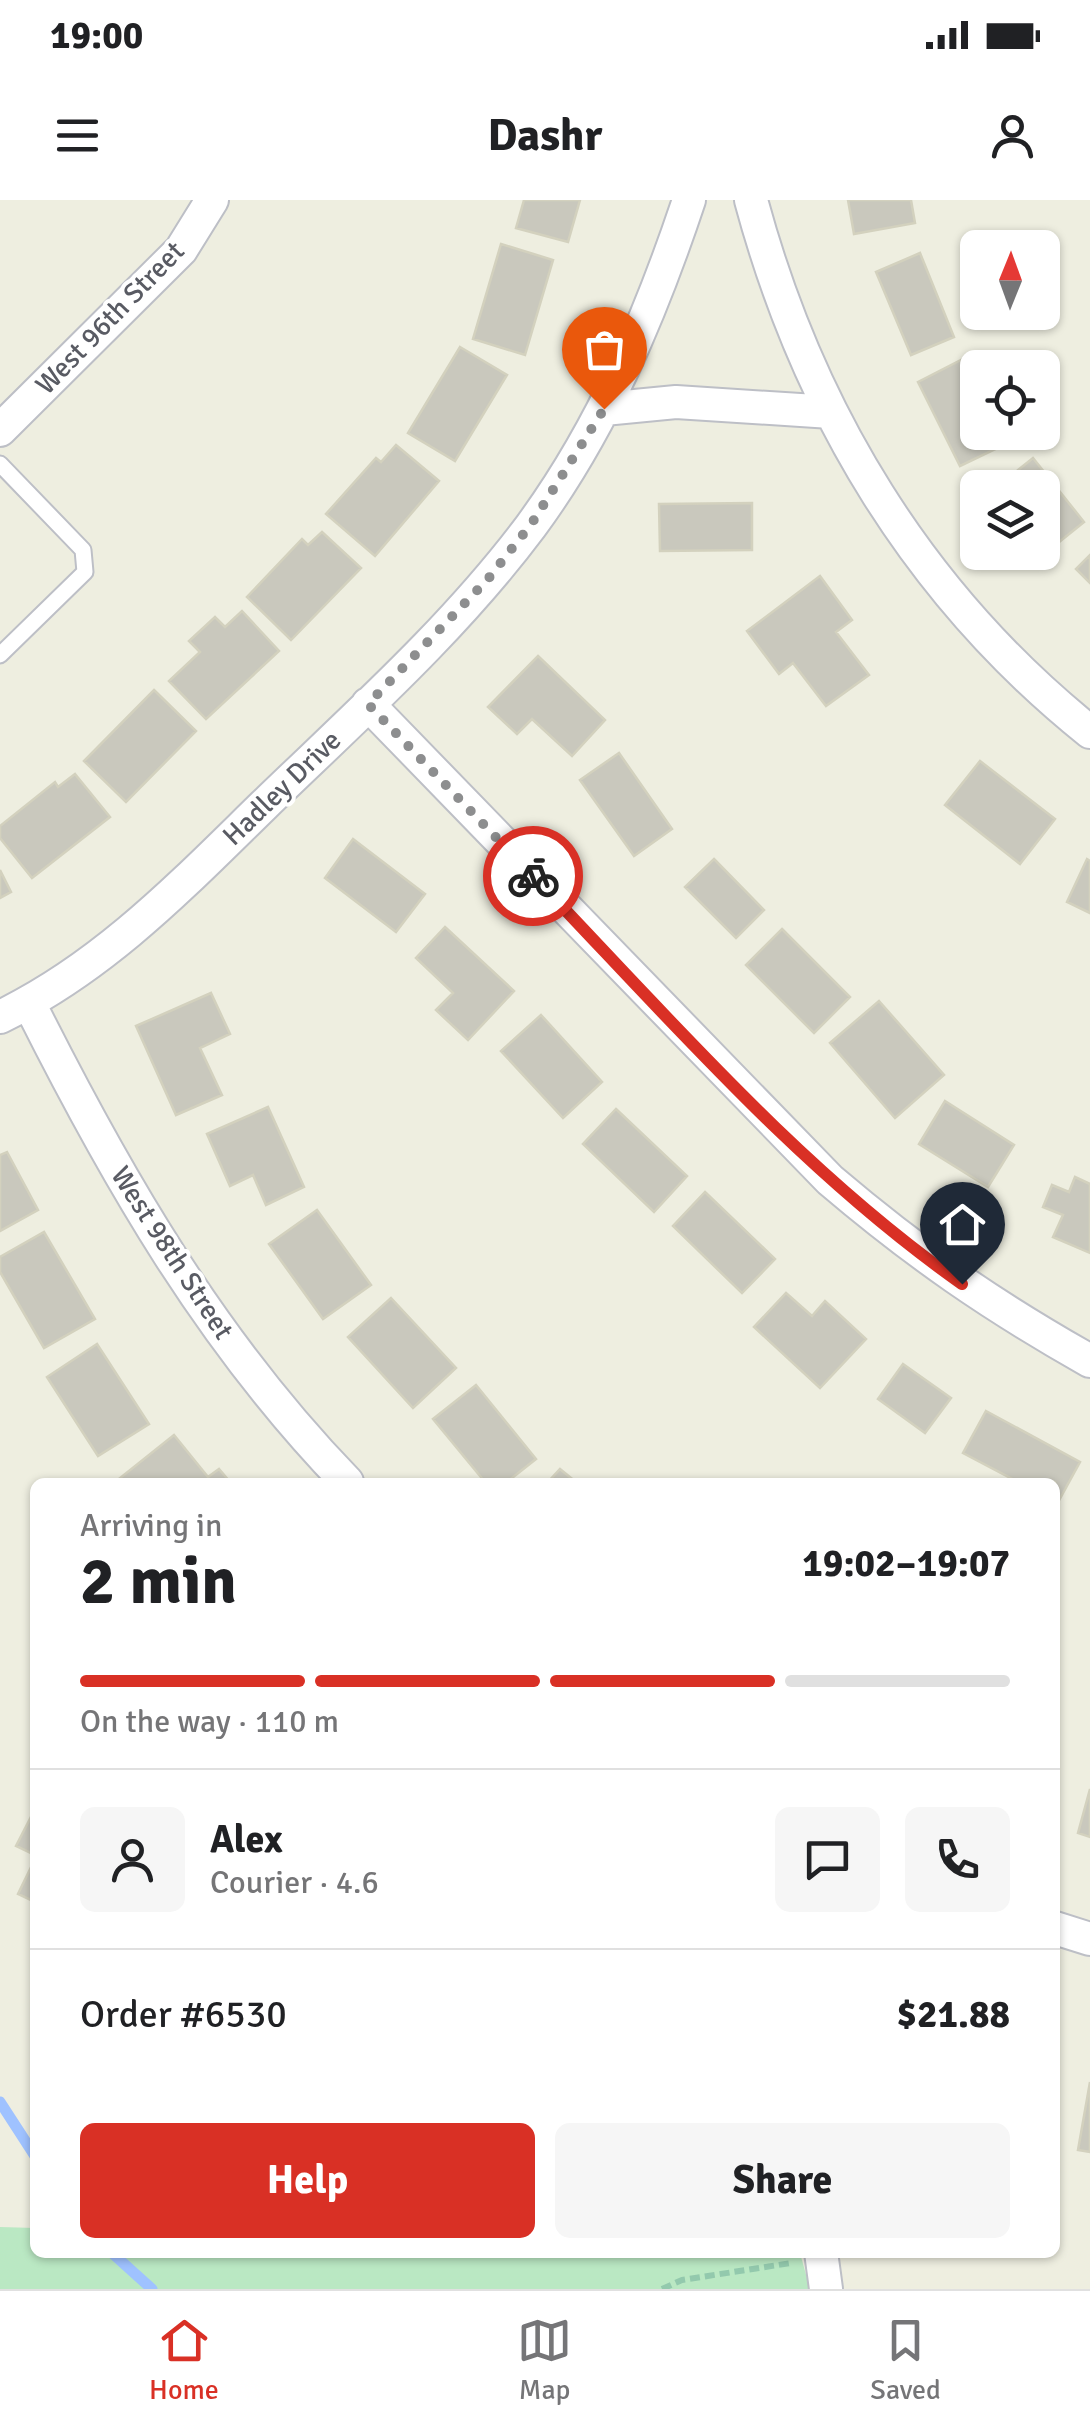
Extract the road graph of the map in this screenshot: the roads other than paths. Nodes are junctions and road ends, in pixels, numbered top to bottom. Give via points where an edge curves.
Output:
1 (212, 200) edge
2 (689, 200) edge
3 (751, 200) edge
4 (604, 409) junction
5 (831, 412) junction
6 (0, 430) edge
7 (0, 464) edge
8 (0, 655) edge
9 (368, 704) junction
10 (1090, 732) edge
11 (14, 1010) edge
12 (1090, 1362) edge
13 (342, 1478) edge
14 (1060, 1929) edge
15 (1090, 1938) edge

1 - 6 street, West 96th Street via 181,250
2 - 4 street, Hadley Drive
3 - 5 street via 798,340
4 - 5 street via 676,402
4 - 9 street, Hadley Drive via 488,579
5 - 10 street via 853,460 924,565 976,628
7 - 8 lane via 83,550 85,572
9 - 11 street, Hadley Drive via 155,911
9 - 12 street via 830,1180 989,1304
11 - 13 street, West 98th Street via 163,1248 280,1413
14 - 15 street

